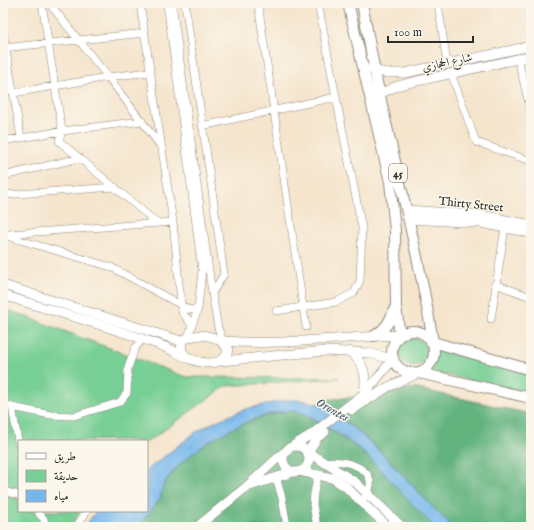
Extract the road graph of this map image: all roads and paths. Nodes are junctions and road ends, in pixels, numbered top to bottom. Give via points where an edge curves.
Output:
1 (42, 3) edge
2 (49, 3) edge
3 (140, 3) edge
4 (166, 3) edge
5 (172, 3) edge
6 (185, 3) edge
7 (258, 3) edge
8 (318, 3) edge
9 (348, 3) edge
10 (362, 3) edge
11 (438, 3) edge
12 (3, 32) edge
13 (145, 33) junction
14 (77, 39) junction
15 (48, 43) junction
16 (531, 46) edge
17 (4, 48) edge
18 (531, 56) edge
19 (518, 59) junction
20 (447, 64) junction
21 (364, 71) junction
22 (376, 71) junction
23 (150, 72) junction
24 (451, 73) junction
25 (108, 77) junction
26 (55, 85) junction
27 (3, 91) edge
28 (13, 91) junction
29 (375, 95) junction
30 (336, 97) junction
31 (275, 110) junction
32 (531, 112) edge
33 (142, 120) junction
34 (202, 126) junction
35 (62, 131) junction
36 (21, 138) junction
37 (3, 141) edge
38 (160, 146) junction
39 (80, 158) junction
40 (531, 161) edge
41 (3, 176) edge
42 (115, 187) junction
43 (3, 195) edge
44 (408, 215) junction
45 (173, 222) junction
46 (157, 223) junction
47 (531, 226) edge
48 (505, 227) junction
49 (531, 233) edge
50 (4, 235) edge
51 (3, 284) edge
52 (495, 284) junction
53 (212, 293) junction
54 (3, 295) edge
55 (531, 297) edge
56 (183, 307) junction
57 (396, 307) junction
58 (304, 308) junction
59 (198, 309) junction
60 (276, 311) dead end
61 (491, 319) dead end
62 (192, 325) junction
63 (306, 327) dead end
64 (400, 335) junction
65 (374, 336) junction
66 (143, 339) junction
67 (185, 339) junction
68 (223, 342) junction
69 (433, 342) junction
70 (349, 351) junction
71 (187, 357) junction
72 (393, 359) junction
73 (221, 361) junction
74 (531, 370) edge
75 (419, 373) junction
76 (364, 393) junction
77 (531, 398) edge
78 (3, 403) edge
79 (12, 407) junction
80 (350, 408) junction
81 (314, 436) junction
82 (18, 440) edge
83 (294, 445) junction
84 (308, 452) junction
85 (283, 453) junction
86 (324, 462) junction
87 (296, 472) junction
88 (318, 474) junction
89 (276, 477) junction
90 (245, 488) junction
91 (3, 491) edge
92 (18, 494) edge
93 (367, 494) junction
94 (362, 502) junction
95 (86, 512) edge
96 (39, 514) dead end
97 (287, 526) dead end
98 (45, 527) edge
99 (76, 527) edge
100 (197, 527) edge
101 (317, 527) edge
102 (388, 527) edge
103 (402, 527) edge

1 - 15 street
2 - 14 street
3 - 13 street
4 - 59 street via 200,244 202,270
5 - 53 street
6 - 34 street
7 - 31 street
8 - 30 street
9 - 21 highway, 45
10 - 22 highway, 45
11 - 20 street
12 - 17 street
13 - 14 street
13 - 23 street
14 - 15 street
14 - 25 street
15 - 17 street
15 - 26 street
16 - 20 main road
17 - 28 street
18 - 19 main road, شارع الحجازي
19 - 24 main road, شارع الحجازي
19 - 32 street
20 - 22 main road via 405,73
21 - 22 main road
21 - 29 highway, 45
22 - 29 highway, 45
23 - 25 street
23 - 38 street
24 - 29 main road, شارع الحجازي via 398,86
24 - 40 street via 476,142
25 - 26 street
25 - 33 street
26 - 28 street
26 - 35 street
27 - 28 street
28 - 36 street
29 - 44 highway, 45
29 - 57 highway, 45 via 390,182 395,230
30 - 31 street
30 - 58 street via 362,228 360,281 354,293 347,298
31 - 34 street
31 - 58 street
33 - 35 street
33 - 38 street
34 - 53 street via 224,274
35 - 36 street
35 - 39 street via 59,141
36 - 37 street
38 - 45 street
39 - 41 street
39 - 42 street
42 - 43 street
42 - 46 street
44 - 47 main road, Thirty Street via 481,215
44 - 48 main road, Thirty Street
44 - 69 highway, 45
45 - 46 street
45 - 56 street
46 - 50 street
48 - 49 main road, Thirty Street
48 - 52 street
50 - 56 street via 111,267
51 - 67 main road
52 - 55 street
52 - 61 street
53 - 68 street
54 - 66 main road
56 - 59 street via 190,310
56 - 62 street via 182,312
57 - 64 highway, 45
57 - 65 highway via 384,330
58 - 60 street
58 - 63 street
59 - 62 street
62 - 67 street
64 - 65 main road
64 - 69 highway via 416,331 426,334
64 - 72 highway via 394,344
65 - 68 main road via 284,343
66 - 71 main road
66 - 79 street via 135,348 128,368 127,393 120,402 74,416 51,415
67 - 68 main road via 207,335
67 - 71 main road via 182,352
68 - 73 main road via 228,348
69 - 74 highway
69 - 75 highway via 435,353 432,363
70 - 72 main road
70 - 73 main road
70 - 76 main road via 363,364 366,374
71 - 73 main road via 197,362
72 - 75 highway via 404,371
72 - 76 main road
75 - 77 highway
75 - 80 main road
76 - 80 main road
78 - 79 street
79 - 82 street
80 - 81 main road
81 - 83 main road
81 - 84 main road
83 - 84 main road via 303,447
83 - 85 main road
84 - 86 main road
84 - 87 main road via 307,465
85 - 87 main road via 284,466
85 - 90 main road
86 - 93 main road via 355,482
86 - 93 street via 343,461 362,469 370,482
87 - 88 main road
87 - 89 main road
88 - 94 main road via 332,478
88 - 101 street via 313,505
89 - 90 main road
89 - 97 street
90 - 100 main road
91 - 92 street
93 - 94 street
93 - 103 main road
94 - 102 main road
95 - 99 street
96 - 98 street via 44,519

